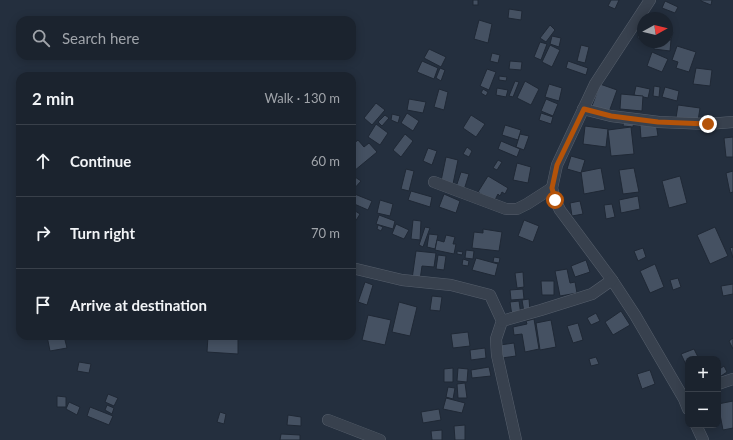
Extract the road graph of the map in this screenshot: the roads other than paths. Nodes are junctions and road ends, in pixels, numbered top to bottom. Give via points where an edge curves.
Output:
1 (650, 0) edge
2 (584, 109) junction
3 (733, 122) edge
4 (434, 182) dead end
5 (552, 188) junction
6 (356, 269) edge
7 (612, 280) junction
8 (502, 321) junction
9 (733, 379) edge
10 (721, 383) edge
11 (685, 399) edge
12 (328, 420) dead end
13 (697, 428) edge
14 (380, 440) edge
15 (516, 440) edge
16 (703, 440) edge

1 - 2 street via 595,84
2 - 3 street via 611,116 658,122
2 - 5 street via 557,165
4 - 5 street via 506,209 517,209
5 - 7 street via 560,210
6 - 8 street via 402,280 451,285 490,295
7 - 8 street via 592,294
7 - 11 street
8 - 15 street via 496,339 497,355
9 - 10 street
12 - 14 street
13 - 16 street

